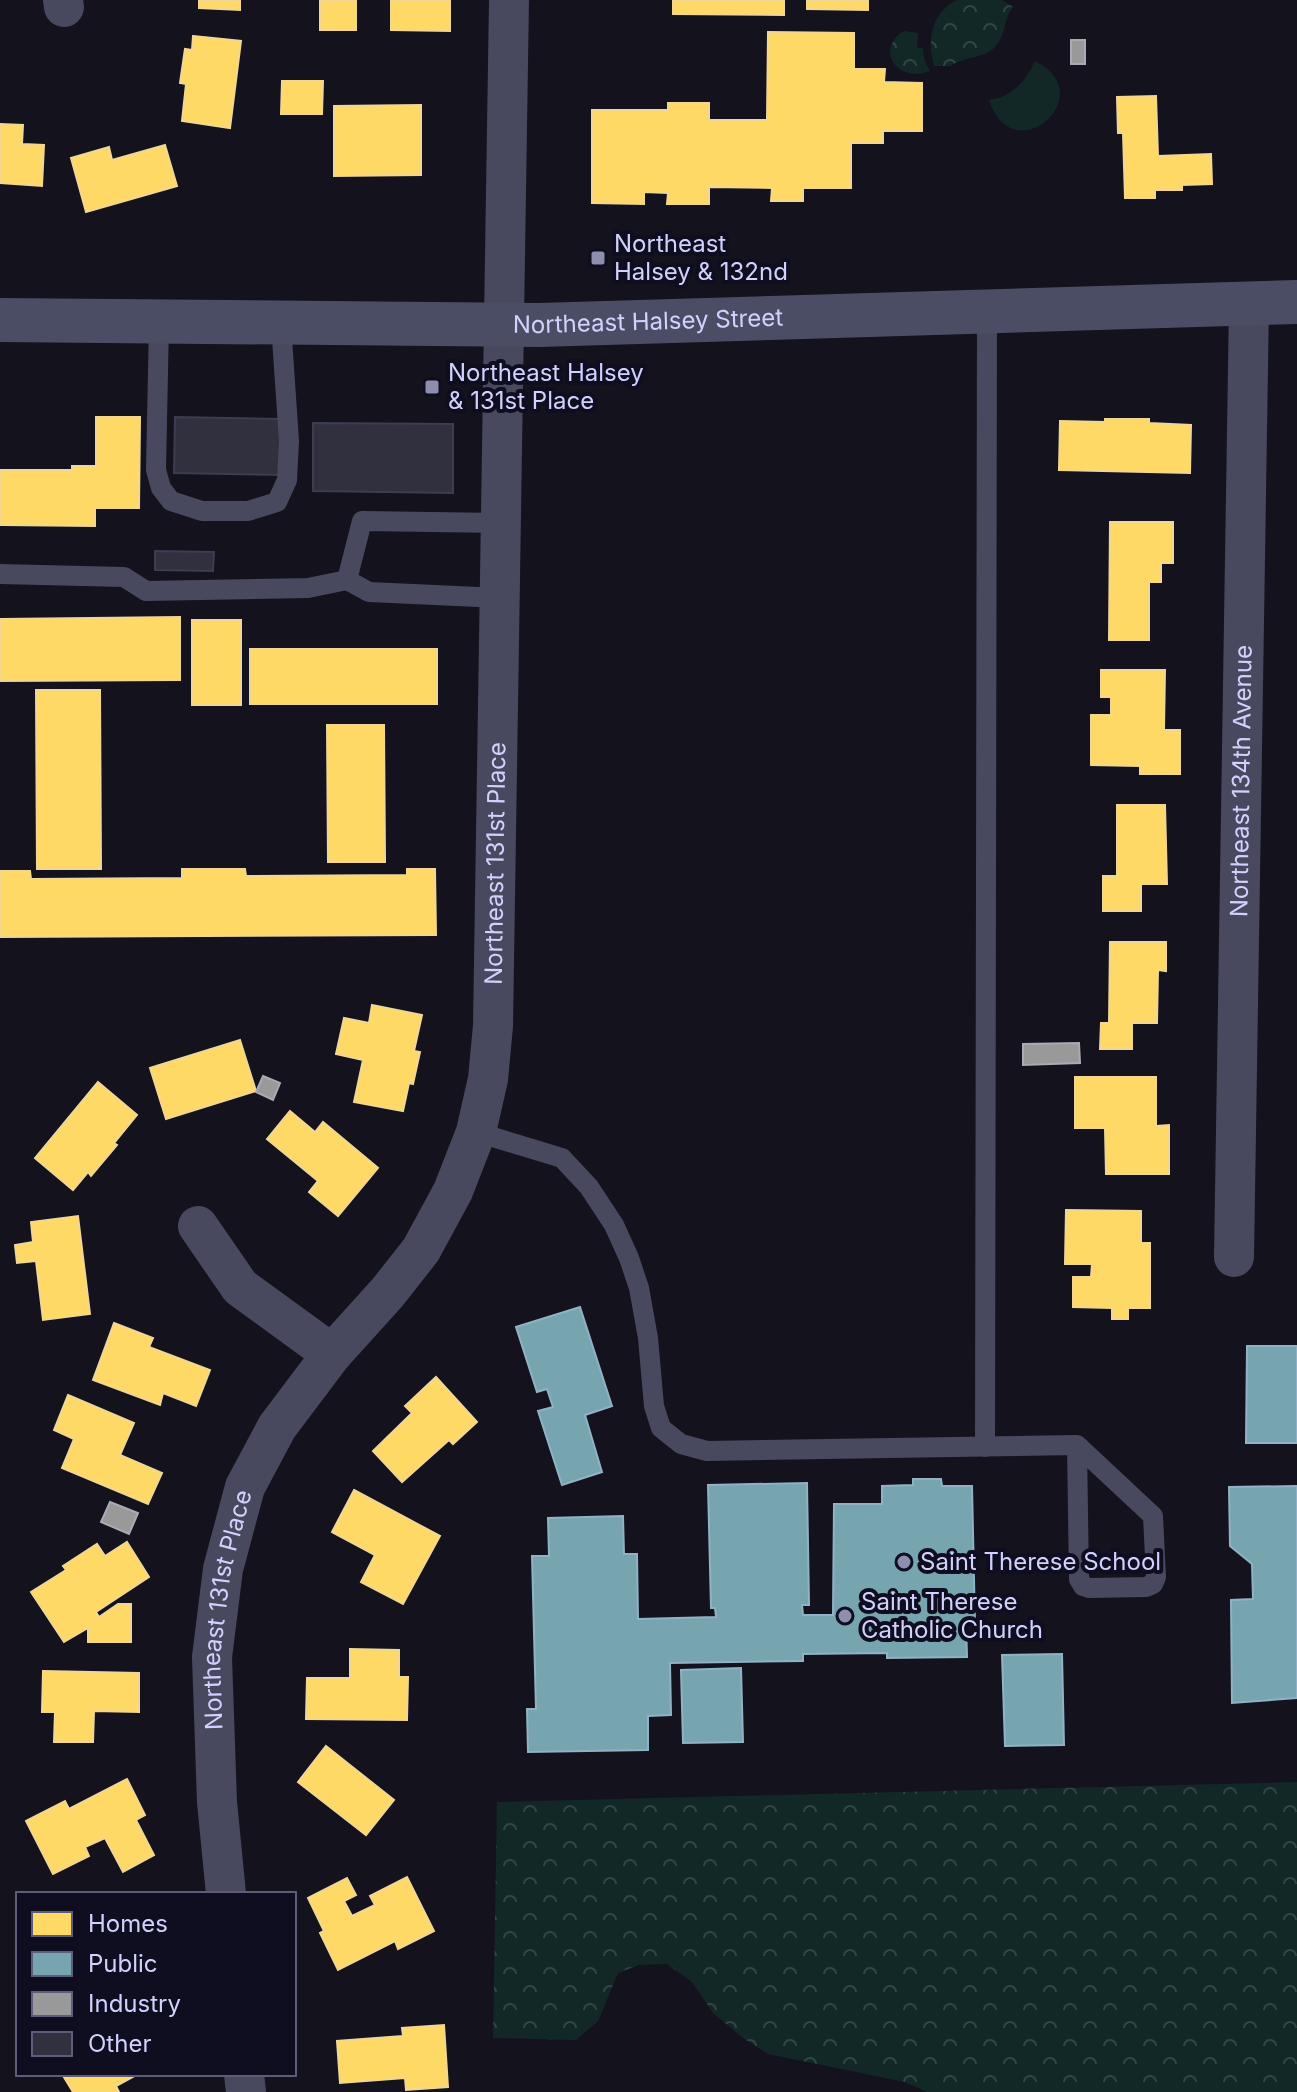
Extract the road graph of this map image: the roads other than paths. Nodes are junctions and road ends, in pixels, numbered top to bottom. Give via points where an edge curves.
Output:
1 (509, 0) edge
2 (1297, 302) edge
3 (1249, 304) junction
4 (987, 312) junction
5 (0, 320) edge
6 (159, 322) junction
7 (281, 324) junction
8 (504, 325) junction
9 (501, 523) junction
10 (0, 574) edge
11 (347, 580) junction
12 (500, 598) junction
13 (476, 1132) junction
14 (198, 1226) dead end
15 (1234, 1257) dead end
16 (332, 1354) junction
17 (1077, 1445) junction
18 (985, 1447) junction
19 (226, 1892) edge

1 - 8 street, Northeast 131st Place
2 - 3 main road, Northeast Halsey Street
3 - 4 main road, Northeast Halsey Street
3 - 15 street, Northeast 134th Avenue
4 - 8 main road, Northeast Halsey Street
4 - 18 lane
5 - 6 main road, Northeast Halsey Street
6 - 7 main road, Northeast Halsey Street
6 - 7 lane via 156,470 171,501 202,511 248,511 277,502 287,480
7 - 8 main road, Northeast Halsey Street
8 - 9 street, Northeast 131st Place
9 - 11 lane via 362,521
9 - 12 street, Northeast 131st Place
10 - 11 lane via 124,577 146,591 308,588
11 - 12 lane via 369,592
12 - 13 street, Northeast 131st Place via 493,1026
13 - 16 street, Northeast 131st Place via 453,1191 421,1250
13 - 18 lane via 562,1158 589,1187 619,1236 639,1288 661,1428 681,1444 707,1451
14 - 16 street via 240,1287
16 - 19 street, Northeast 131st Place via 277,1427 245,1487 223,1569 212,1657
17 - 17 lane via 1153,1516 1153,1584 1089,1588 1079,1579
17 - 18 lane

